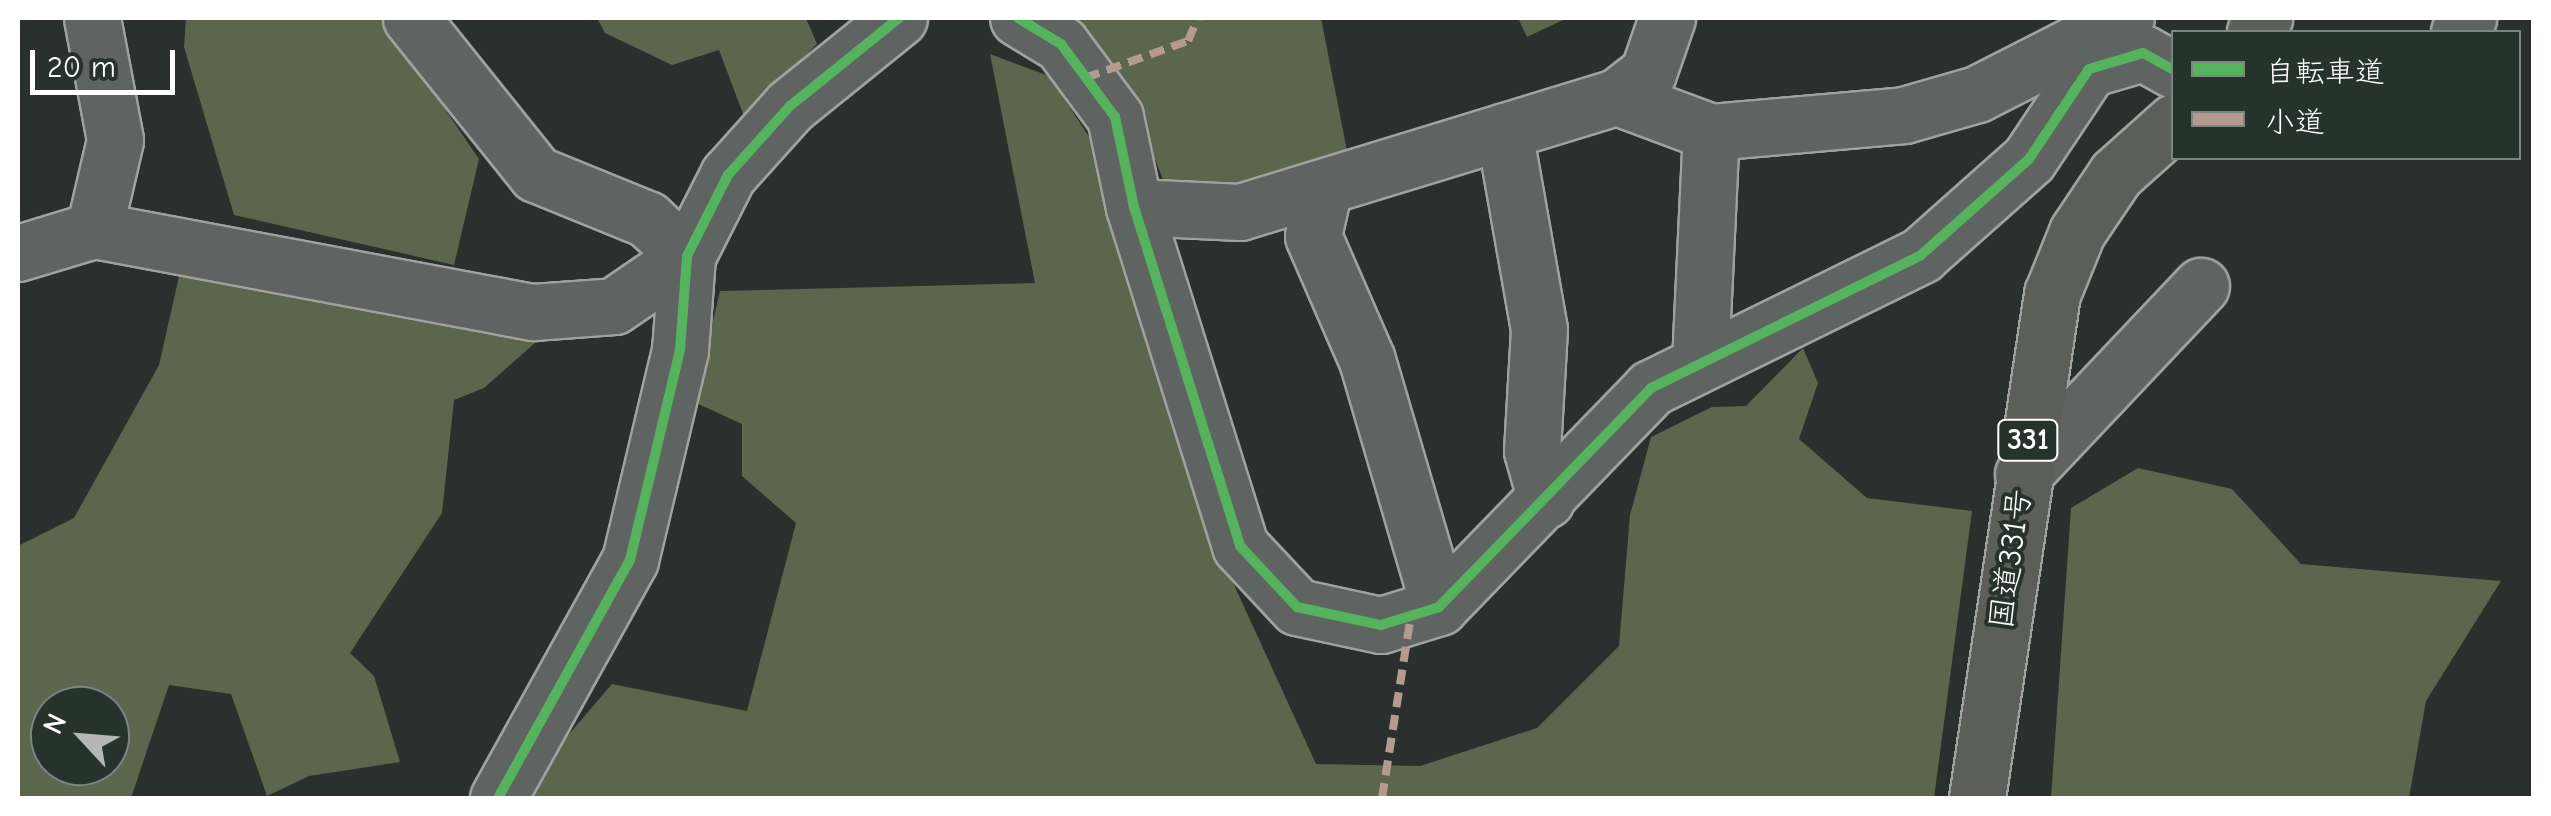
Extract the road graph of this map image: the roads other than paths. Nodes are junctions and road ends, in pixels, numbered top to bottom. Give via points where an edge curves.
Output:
1 (92, 18) edge
2 (412, 18) edge
3 (899, 18) edge
4 (1018, 18) edge
5 (1667, 18) edge
6 (2126, 18) edge
7 (2171, 68) edge
8 (1617, 96) junction
9 (2171, 125) edge
10 (1504, 131) junction
11 (1712, 132) junction
12 (1324, 187) junction
13 (1134, 207) junction
14 (94, 230) junction
15 (18, 253) edge
16 (686, 256) junction
17 (2200, 286) dead end
18 (1700, 362) junction
19 (2023, 474) junction
20 (1546, 500) junction
21 (1439, 606) junction
22 (498, 798) edge
23 (1977, 798) edge

1 - 14 street via 114,140
2 - 16 street via 536,174 647,218
3 - 16 street via 804,94 728,174
4 - 13 street via 1061,44 1115,117
5 - 8 street via 1648,73
6 - 11 street via 1977,94 1904,115
7 - 18 street via 2143,53 2089,69 2029,159 1921,255
8 - 10 street
8 - 11 street
9 - 19 highway, 国道331号 / 331 via 2116,174 2077,232 2052,294
10 - 12 street
10 - 20 street via 1538,329 1532,451
11 - 18 street
12 - 13 street via 1240,212
12 - 21 street via 1313,236 1367,360
13 - 21 street via 1240,546 1297,606 1381,625
14 - 15 street
14 - 16 street via 534,312 614,306
16 - 22 street via 680,350 630,560
17 - 19 street
18 - 20 street via 1651,388
19 - 23 highway, 国道331号 / 331
20 - 21 street

